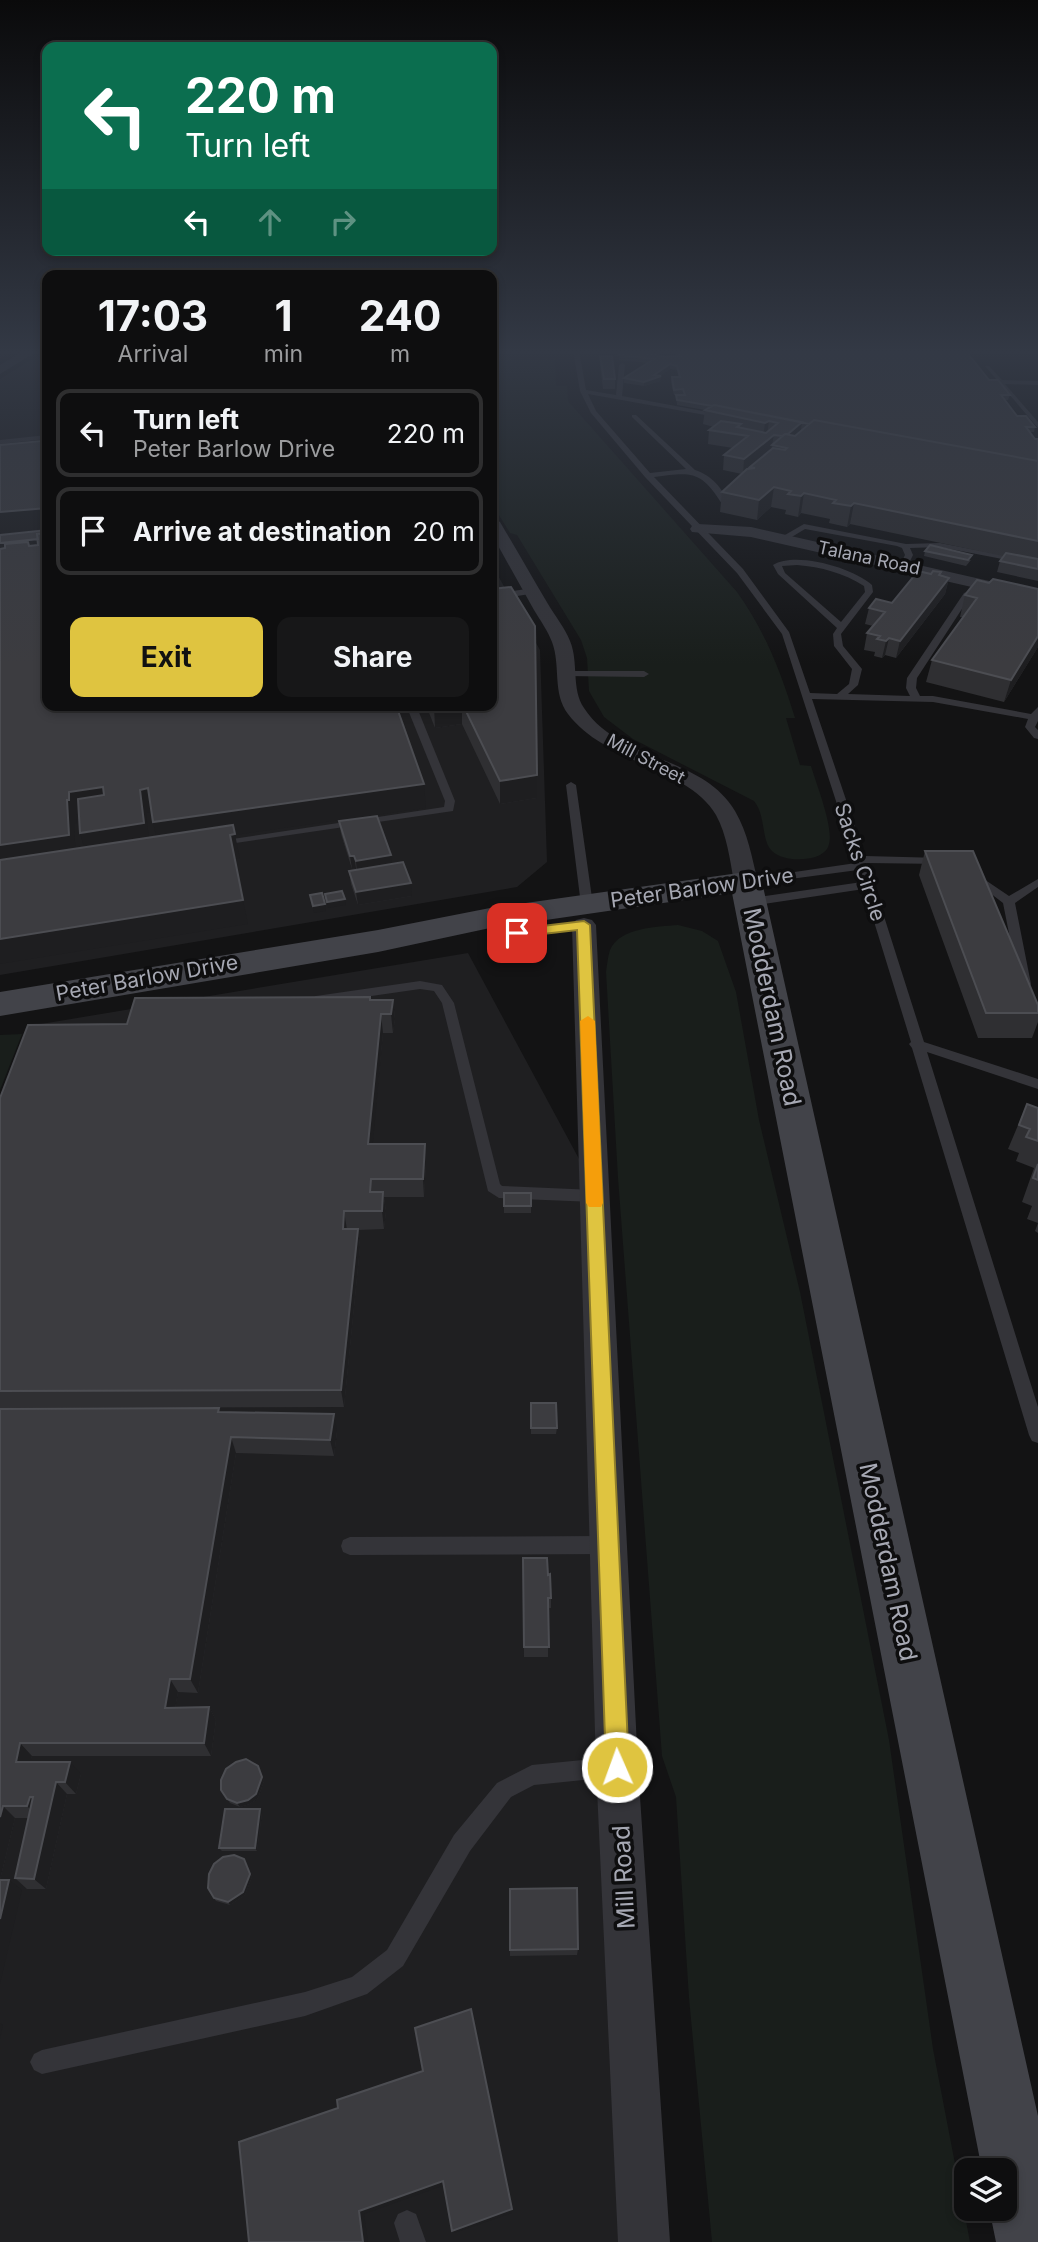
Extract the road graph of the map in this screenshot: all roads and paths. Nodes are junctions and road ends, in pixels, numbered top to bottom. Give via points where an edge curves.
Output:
1 (630, 455) edge
2 (675, 455) edge
3 (693, 472) junction
4 (648, 475) junction
5 (725, 502) edge
6 (698, 529) junction
7 (497, 530) edge
8 (782, 539) junction
9 (905, 546) junction
10 (1038, 564) edge
11 (904, 565) junction
12 (533, 591) junction
13 (967, 595) edge
14 (497, 596) edge
15 (1038, 597) edge
16 (841, 627) junction
17 (567, 674) junction
18 (644, 674) dead end
19 (841, 695) junction
20 (807, 696) junction
21 (916, 698) junction
22 (413, 711) edge
23 (1037, 715) edge
24 (1038, 736) edge
25 (571, 785) dead end
26 (205, 846) edge
27 (860, 862) junction
28 (1038, 882) edge
29 (869, 885) junction
30 (748, 892) junction
31 (1009, 902) junction
32 (585, 915) junction
33 (1027, 997) edge
34 (297, 1003) edge
35 (0, 1004) edge
36 (916, 1044) junction
37 (1038, 1084) edge
38 (595, 1196) junction
39 (1038, 1435) edge
40 (608, 1545) junction
41 (350, 1546) dead end
42 (617, 1767) junction
43 (42, 2062) dead end
44 (644, 2242) edge
45 (1031, 2242) edge

1 - 4 lane, Sacks Circle
2 - 3 lane
3 - 4 lane
3 - 5 lane via 711,479
4 - 6 lane, Sacks Circle
6 - 8 street, Talana Road via 729,529
6 - 20 lane, Sacks Circle via 771,610 786,635
7 - 12 street, Mill Street
8 - 9 lane via 804,526
8 - 11 street, Talana Road
9 - 10 lane via 940,545
9 - 11 lane via 909,555
11 - 15 street, Talana Road
12 - 14 lane
12 - 17 street, Mill Street via 561,641
13 - 21 lane via 912,678
16 - 16 lane via 869,592 868,585 844,573 799,562 777,565
16 - 19 lane via 836,640 857,676
17 - 18 lane
17 - 30 street, Mill Street via 573,707 591,728 683,777 718,803 731,823
19 - 20 lane
19 - 21 lane
20 - 27 lane, Sacks Circle
21 - 23 lane
22 - 26 lane via 450,801 449,810
23 - 24 lane via 1030,727
25 - 32 lane
27 - 29 lane, Sacks Circle
27 - 30 lane, Peter Barlow Drive
27 - 31 lane, Peter Barlow Drive via 959,865
28 - 31 lane
29 - 30 lane, Peter Barlow Drive
29 - 36 lane, Sacks Circle
30 - 32 street, Peter Barlow Drive
30 - 45 street, Modderdam Road
31 - 33 lane
32 - 35 street, Peter Barlow Drive via 495,936 378,941
32 - 38 street, Mill Road
34 - 38 lane via 420,985 438,988 448,1003 493,1187 499,1192
36 - 37 lane
36 - 39 lane, Sacks Circle
38 - 40 street, Mill Road
40 - 41 lane
40 - 42 street, Mill Road
42 - 43 lane via 532,1775 503,1790 462,1843 396,1958 359,1986 305,2004
42 - 44 street, Mill Road

